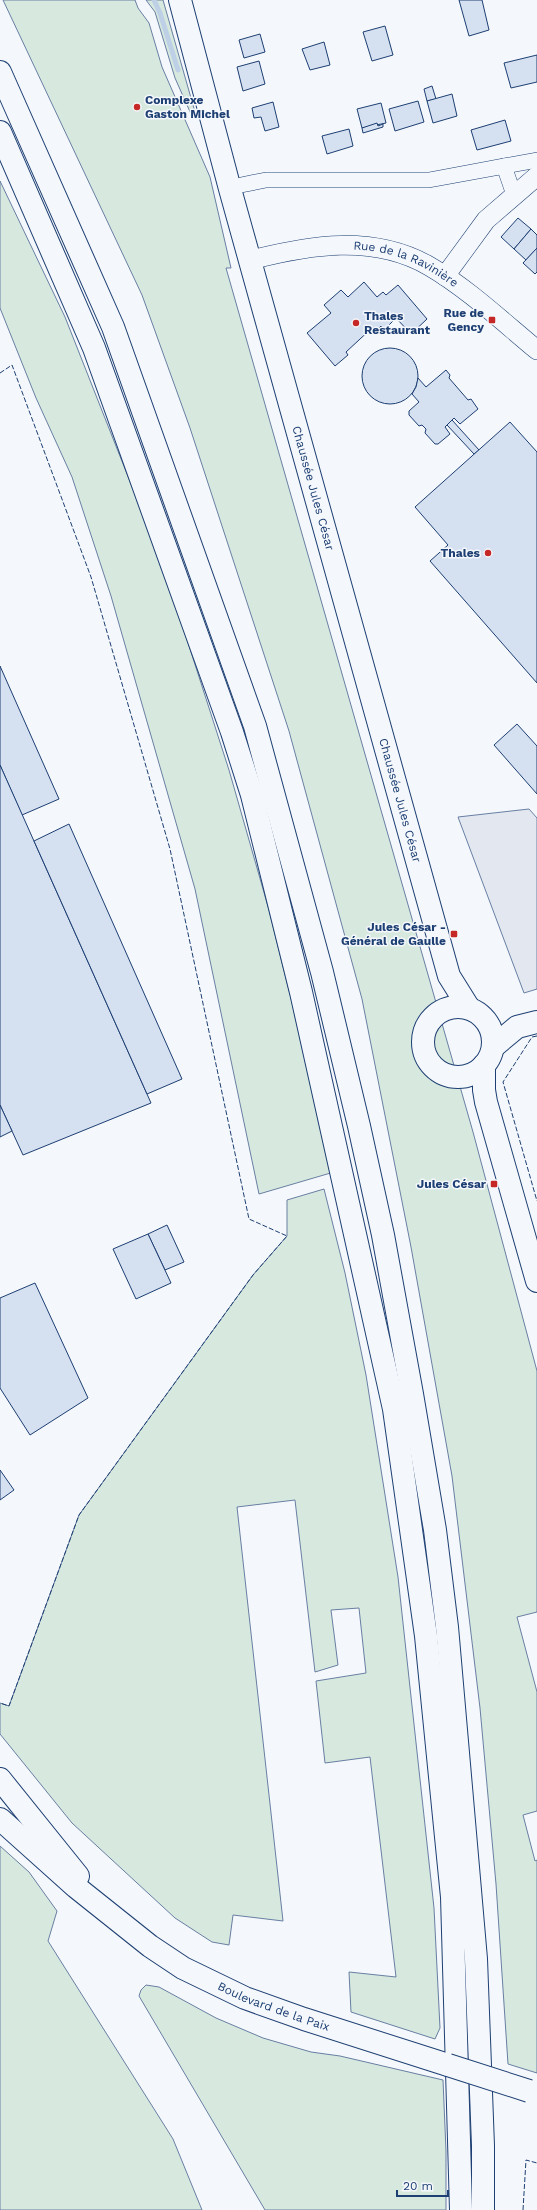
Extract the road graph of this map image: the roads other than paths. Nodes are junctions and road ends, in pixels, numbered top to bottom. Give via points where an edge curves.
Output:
1 (180, 0) edge
2 (0, 72) edge
3 (0, 132) edge
4 (537, 160) edge
5 (504, 166) junction
6 (537, 176) edge
7 (241, 185) dead end
8 (514, 195) junction
9 (251, 260) junction
10 (445, 276) junction
11 (537, 350) edge
12 (449, 976) junction
13 (439, 1012) junction
14 (478, 1015) junction
15 (527, 1024) edge
16 (489, 1056) junction
17 (460, 1077) junction
18 (486, 1102) junction
19 (537, 1281) edge
20 (0, 1779) edge
21 (0, 1819) edge
22 (115, 1917) junction
23 (533, 2092) edge
24 (461, 2210) edge
25 (483, 2210) edge

1 - 9 main road, Chaussée Jules César via 212,126
2 - 25 main road via 113,327 255,726 320,965 359,1126 383,1235 411,1386 435,1530 447,1627 476,1959
3 - 24 main road via 94,348 232,732 252,795 338,1153 394,1409 426,1636 452,1897
4 - 5 street
5 - 7 street via 429,180 266,180
5 - 8 street
6 - 8 street
8 - 10 street via 479,228
9 - 10 street, Rue de la Ravinière via 299,248 370,247 411,258
9 - 12 main road, Chaussée Jules César
10 - 11 street, Rue de la Ravinière
12 - 13 main road, Chaussée Jules César
12 - 14 main road, Chaussée Jules César
13 - 14 main road via 454,1007
13 - 17 main road via 426,1026 422,1038 424,1051 435,1069 445,1075
14 - 15 main road
14 - 16 main road via 492,1033
15 - 16 main road
16 - 17 main road via 474,1073
16 - 18 main road via 484,1090
17 - 18 main road
18 - 19 main road
20 - 22 main road, Boulevard de la Paix
21 - 22 main road, Boulevard de la Paix via 54,1869
22 - 23 main road, Boulevard de la Paix, bridge via 150,1946 183,1968 245,1998

